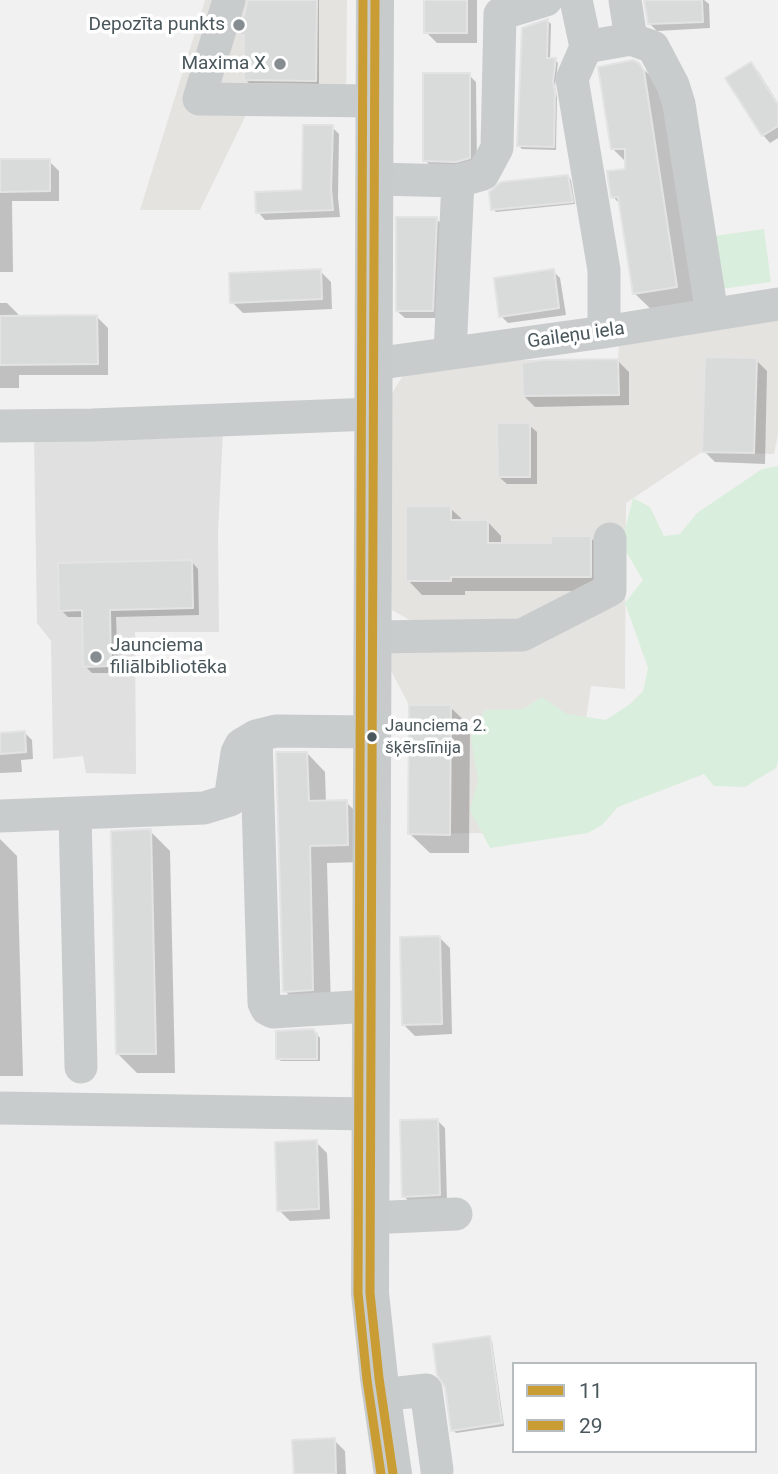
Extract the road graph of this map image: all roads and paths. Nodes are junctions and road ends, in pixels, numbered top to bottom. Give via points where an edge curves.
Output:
1 (229, 0) edge
2 (375, 0) edge
3 (546, 0) edge
4 (576, 0) edge
5 (625, 0) edge
6 (631, 39) junction
7 (586, 47) junction
8 (375, 101) junction
9 (374, 179) junction
10 (458, 181) junction
11 (778, 304) edge
12 (712, 314) junction
13 (604, 332) junction
14 (450, 353) junction
15 (374, 364) junction
16 (373, 414) junction
17 (0, 426) edge
18 (610, 539) dead end
19 (372, 637) junction
20 (372, 732) junction
21 (256, 736) junction
22 (75, 814) junction
23 (0, 816) edge
24 (370, 1006) junction
25 (81, 1067) dead end
26 (0, 1108) edge
27 (370, 1114) junction
28 (456, 1214) dead end
29 (369, 1218) junction
30 (381, 1395) junction
31 (437, 1470) dead end
32 (393, 1474) edge

1 - 8 street via 200,99
2 - 8 main road via 364,40
3 - 10 street via 500,14 497,148 483,174
4 - 7 street
5 - 6 street
6 - 7 street
6 - 12 street via 653,47 676,95
7 - 13 street via 572,79 604,270
8 - 9 main road
9 - 10 street
9 - 15 main road
10 - 14 street
11 - 12 street, Gaileņu iela
12 - 13 street, Gaileņu iela
13 - 14 street, Gaileņu iela
14 - 15 street, Gaileņu iela
15 - 16 main road
16 - 17 street
16 - 19 main road
18 - 19 street via 610,590 522,635
19 - 20 main road
20 - 21 street via 276,731
20 - 24 main road
21 - 22 street via 237,753 230,800 204,808
21 - 24 street via 264,1003 273,1012
22 - 23 street
22 - 25 street
24 - 27 main road
26 - 27 street
27 - 29 main road
28 - 29 street
29 - 30 main road via 370,1293
30 - 31 street via 426,1390
30 - 32 main road

